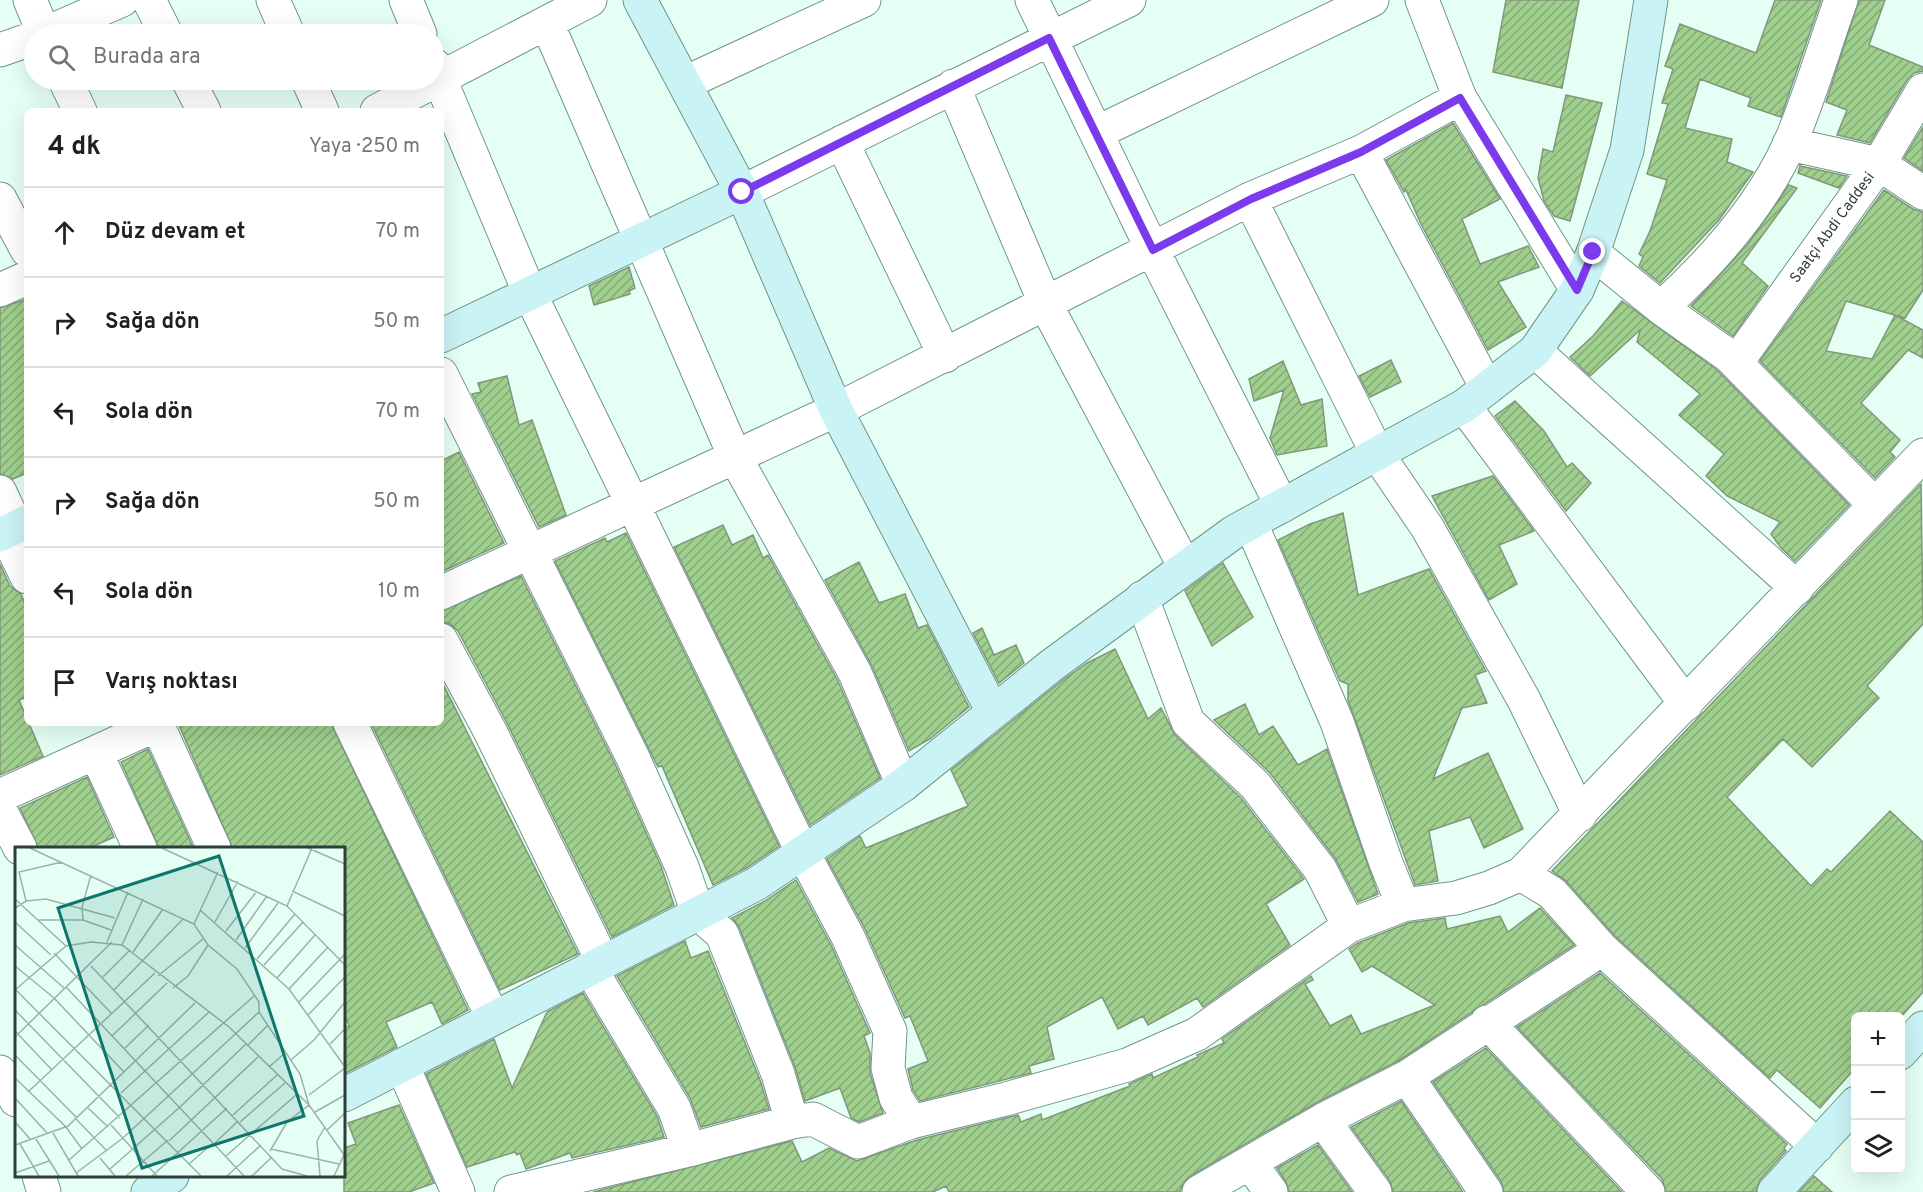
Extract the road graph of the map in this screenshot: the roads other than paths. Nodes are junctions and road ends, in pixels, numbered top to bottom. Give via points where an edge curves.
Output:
1 (30, 0) edge
2 (122, 0) edge
3 (149, 0) edge
4 (273, 0) edge
5 (406, 0) edge
6 (590, 0) edge
7 (640, 0) edge
8 (864, 0) edge
9 (1032, 0) edge
10 (1129, 0) edge
11 (1372, 0) edge
12 (1422, 0) edge
13 (1651, 0) edge
14 (1841, 0) edge
15 (547, 23) junction
16 (40, 24) edge
17 (67, 24) edge
18 (161, 24) edge
19 (284, 24) edge
20 (416, 24) edge
21 (1049, 38) junction
22 (24, 42) edge
23 (0, 50) edge
24 (444, 70) edge
25 (685, 83) junction
26 (953, 86) junction
27 (70, 90) edge
28 (193, 90) edge
29 (313, 90) edge
30 (410, 90) edge
31 (444, 90) edge
32 (1923, 90) edge
33 (1460, 98) junction
34 (79, 108) edge
35 (202, 108) edge
36 (321, 108) edge
37 (382, 108) edge
38 (1096, 133) junction
39 (842, 142) junction
40 (1790, 144) junction
41 (1361, 152) junction
42 (1879, 164) junction
43 (742, 192) junction
44 (1923, 193) edge
45 (0, 199) edge
46 (1251, 199) junction
47 (642, 240) junction
48 (24, 244) edge
49 (1153, 250) junction
50 (1593, 252) junction
51 (24, 279) edge
52 (0, 290) edge
53 (1577, 290) junction
54 (530, 294) junction
55 (1046, 305) junction
56 (1661, 308) junction
57 (444, 335) edge
58 (1535, 351) junction
59 (945, 356) junction
60 (1736, 363) junction
61 (444, 380) edge
62 (1476, 397) junction
63 (836, 410) junction
64 (1378, 455) junction
65 (1923, 455) edge
66 (735, 457) junction
67 (0, 492) edge
68 (632, 505) junction
69 (1875, 505) junction
70 (1282, 506) junction
71 (1251, 524) junction
72 (12, 529) edge
73 (532, 552) junction
74 (24, 567) edge
75 (1185, 567) junction
76 (1797, 588) junction
77 (444, 592) edge
78 (1142, 598) junction
79 (444, 646) edge
80 (1686, 704) junction
81 (993, 712) junction
82 (152, 726) edge
83 (160, 726) edge
84 (351, 726) edge
85 (101, 741) edge
86 (903, 784) junction
87 (0, 796) edge
88 (0, 810) edge
89 (1580, 814) junction
90 (19, 847) edge
91 (139, 847) edge
92 (213, 847) edge
93 (803, 853) junction
94 (1521, 874) junction
95 (1403, 906) junction
96 (698, 913) junction
97 (1349, 926) junction
98 (1602, 949) junction
99 (596, 965) junction
100 (493, 1018) junction
101 (1486, 1022) junction
102 (1923, 1028) edge
103 (1905, 1048) edge
104 (402, 1065) junction
105 (0, 1072) edge
106 (1407, 1077) junction
107 (345, 1094) edge
108 (15, 1098) edge
109 (1851, 1109) edge
110 (1323, 1120) junction
111 (792, 1122) junction
112 (911, 1122) junction
113 (1817, 1146) junction
114 (689, 1150) junction
115 (1250, 1163) junction
116 (39, 1177) edge
117 (44, 1192) edge
118 (458, 1192) edge
119 (511, 1192) edge
120 (1199, 1192) edge
121 (1271, 1192) edge
122 (1376, 1192) edge
123 (1486, 1192) edge
124 (1648, 1192) edge
125 (1774, 1192) edge

1 - 16 street
2 - 17 street
3 - 18 street
4 - 19 street
5 - 20 street
6 - 15 street
7 - 25 street
8 - 25 street
9 - 21 street
10 - 21 street
11 - 38 street
12 - 33 street
13 - 50 street via 1626,150
14 - 40 street
15 - 24 street
15 - 47 street
21 - 26 street
21 - 38 street
22 - 23 street
25 - 43 street
26 - 39 street
26 - 55 street
27 - 34 street
28 - 35 street
29 - 36 street
30 - 37 street
31 - 54 street
32 - 42 street, Saatçi Abdi Caddesi
33 - 41 street
33 - 53 street
38 - 49 street
39 - 43 street
39 - 59 street
40 - 42 street
40 - 56 street via 1753,208 1695,277
41 - 46 street
41 - 62 street
42 - 44 street
42 - 60 street, Saatçi Abdi Caddesi
43 - 47 street
43 - 63 street
45 - 48 street
46 - 49 street
46 - 64 street
47 - 54 street
47 - 66 street
49 - 55 street
49 - 70 street
50 - 53 street
50 - 56 street
51 - 52 street
53 - 58 street
54 - 57 street
54 - 68 street
55 - 59 street
55 - 75 street
56 - 60 street
58 - 62 street
58 - 76 street
59 - 63 street
60 - 69 street
61 - 73 street
62 - 64 street
62 - 80 street
63 - 66 street
63 - 81 street
64 - 70 street
64 - 89 street via 1427,527 1524,700
65 - 69 street
66 - 68 street
66 - 86 street via 855,673
67 - 72 street
68 - 73 street
68 - 93 street
69 - 76 street
70 - 71 street
71 - 75 street
71 - 95 street via 1337,722
72 - 74 street
73 - 77 street
73 - 96 street via 633,758 682,867
75 - 78 street
76 - 80 street
78 - 81 street
78 - 97 street via 1188,722 1255,785 1320,869
79 - 99 street via 583,916
80 - 89 street
81 - 86 street
82 - 85 street
83 - 92 street
84 - 100 street
85 - 87 street
85 - 91 street
86 - 93 street
88 - 90 street
89 - 94 street
93 - 96 street via 756,884
93 - 112 street via 848,937 890,1031 888,1068 896,1098
94 - 95 street via 1456,898
94 - 98 street via 1552,893
95 - 97 street
96 - 99 street
96 - 111 street via 722,934 778,1074
97 - 112 street via 1197,1034 1127,1065
98 - 101 street
98 - 113 street
99 - 100 street
99 - 114 street via 674,1108
100 - 104 street
101 - 106 street
101 - 124 street
102 - 103 street
104 - 107 street
104 - 118 street
105 - 108 street
106 - 110 street
106 - 123 street
109 - 113 street
110 - 115 street
110 - 122 street
111 - 112 street via 813,1119 858,1142
111 - 114 street
113 - 125 street
114 - 119 street
115 - 120 street
115 - 121 street
116 - 117 street

